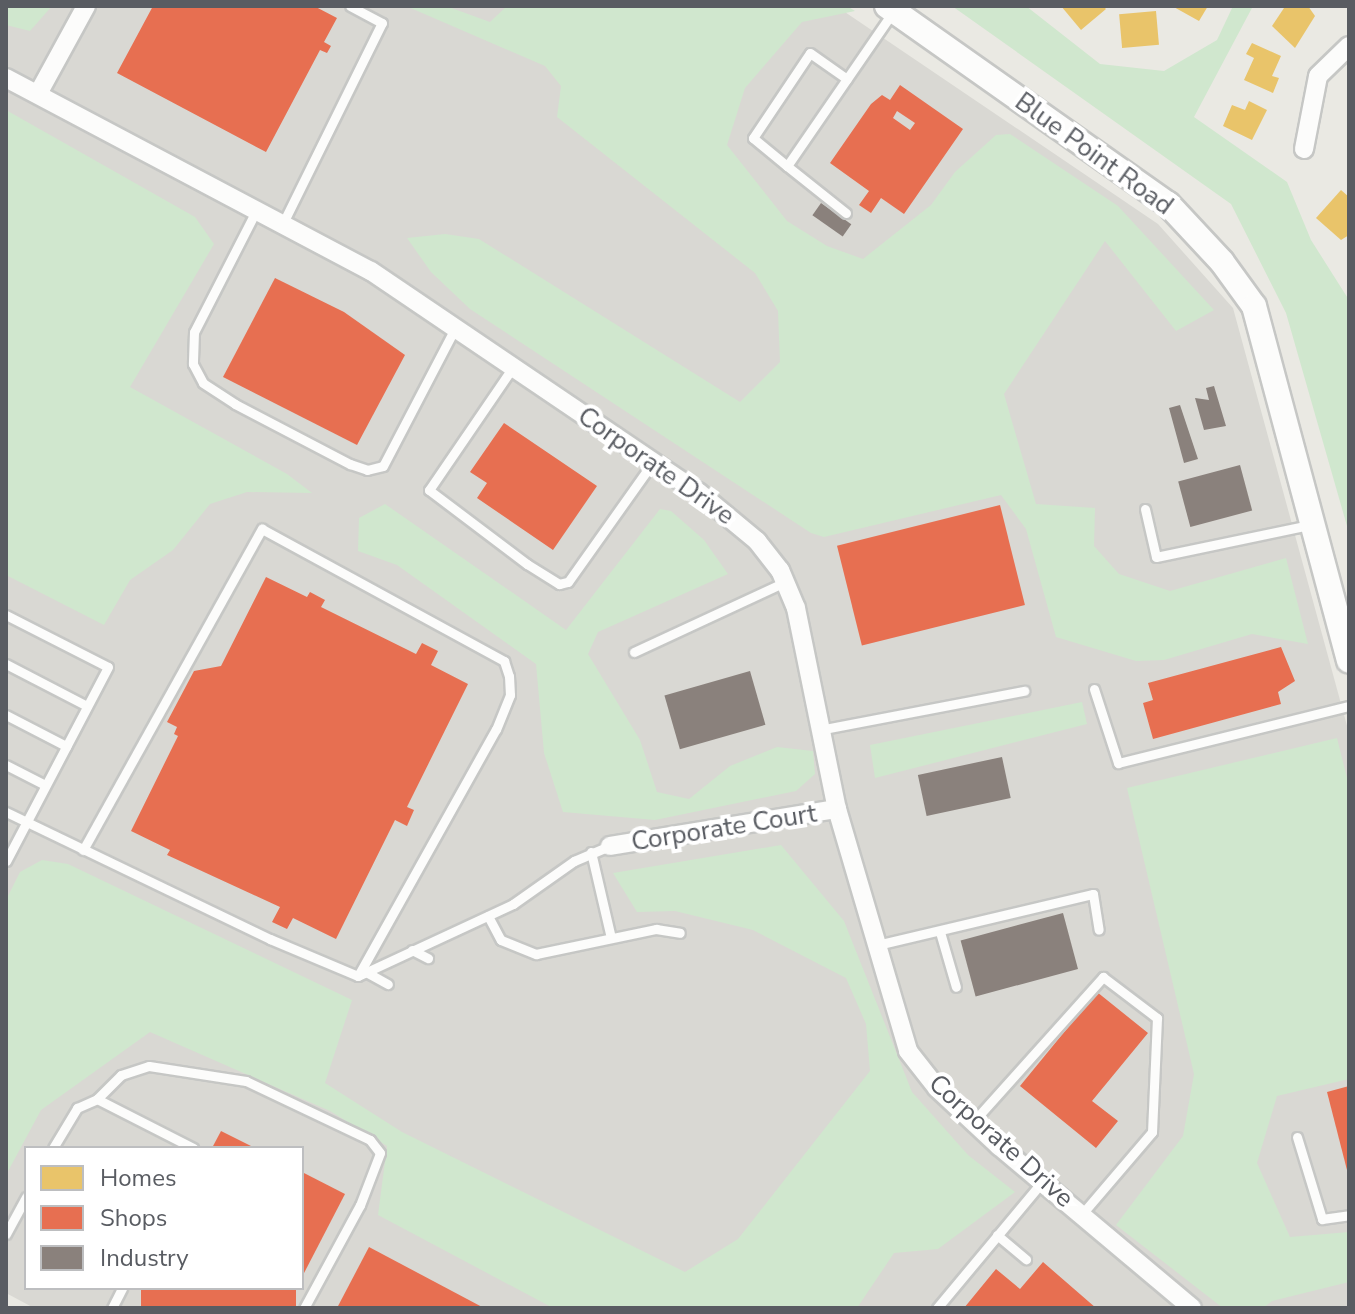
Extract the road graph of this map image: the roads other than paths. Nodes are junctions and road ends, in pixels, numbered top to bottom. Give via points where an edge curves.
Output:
1 (86, 6) edge
2 (350, 6) edge
3 (890, 8) edge
4 (1349, 46) edge
5 (6, 78) edge
6 (847, 79) junction
7 (39, 92) junction
8 (1304, 149) dead end
9 (787, 166) junction
10 (257, 209) junction
11 (846, 213) dead end
12 (283, 223) junction
13 (455, 328) junction
14 (513, 367) junction
15 (653, 462) junction
16 (1145, 509) dead end
17 (1312, 524) junction
18 (785, 582) junction
19 (6, 615) edge
20 (634, 652) dead end
21 (1349, 661) edge
22 (6, 664) edge
23 (1094, 689) dead end
24 (1024, 691) dead end
25 (87, 706) junction
26 (1349, 706) edge
27 (6, 715) edge
28 (824, 729) junction
29 (66, 746) junction
30 (6, 765) edge
31 (45, 785) junction
32 (837, 809) junction
33 (6, 812) edge
34 (25, 821) junction
35 (610, 846) joint
36 (83, 850) junction
37 (591, 852) junction
38 (7, 858) edge
39 (488, 916) junction
40 (1099, 930) dead end
41 (940, 932) junction
42 (680, 933) dead end
43 (611, 938) junction
44 (874, 946) junction
45 (412, 950) junction
46 (428, 958) dead end
47 (362, 974) junction
48 (388, 984) dead end
49 (956, 987) dead end
50 (97, 1099) junction
51 (973, 1122) junction
52 (1297, 1137) dead end
53 (54, 1146) edge
54 (189, 1146) edge
55 (1042, 1182) junction
56 (24, 1201) edge
57 (1081, 1215) junction
58 (1349, 1215) edge
59 (6, 1234) edge
60 (997, 1235) junction
61 (1026, 1259) dead end
62 (121, 1290) edge
63 (112, 1308) edge
64 (304, 1308) edge
65 (937, 1308) edge
66 (1192, 1308) edge

1 - 7 street
2 - 12 lane via 382,23
3 - 6 lane
3 - 17 street, Blue Point Road via 1168,204 1222,262 1254,306
4 - 8 street via 1318,76
5 - 7 street, Corporate Drive
6 - 9 lane
6 - 9 lane via 810,53 753,138
7 - 10 street, Corporate Drive
9 - 11 lane
10 - 12 street, Corporate Drive
10 - 13 lane via 194,332 193,364 203,383 235,404 350,464 367,470 383,466
12 - 13 street, Corporate Drive via 371,271
13 - 14 street, Corporate Drive
14 - 15 street, Corporate Drive
14 - 15 lane via 429,490 527,564 559,584 568,582
15 - 18 street, Corporate Drive via 727,513 757,541
16 - 17 lane via 1156,557
17 - 21 street, Blue Point Road
18 - 20 lane
18 - 28 street, Corporate Drive
19 - 25 lane via 108,667
22 - 25 lane
23 - 26 lane via 1118,763
24 - 28 lane
25 - 29 lane
27 - 29 lane
28 - 32 street, Corporate Drive
29 - 31 lane
30 - 31 lane
31 - 34 lane
32 - 35 street, Corporate Court
32 - 44 street, Corporate Drive
33 - 34 lane
34 - 36 lane
34 - 38 lane
35 - 37 lane
36 - 47 lane
36 - 47 lane via 262,529 504,661 509,676 510,695 496,729
37 - 39 lane
37 - 43 lane
39 - 43 lane via 501,940 536,954
39 - 45 lane
40 - 41 lane via 1093,894
41 - 44 lane
41 - 49 lane
42 - 43 lane via 656,929
44 - 51 street, Corporate Drive via 908,1051
45 - 46 lane
45 - 47 lane
47 - 48 lane
50 - 53 lane via 77,1108
50 - 54 lane
50 - 64 lane via 121,1075 149,1066 246,1081 370,1140 380,1153 365,1192
51 - 55 street, Corporate Drive
51 - 57 lane via 1103,977 1157,1018 1152,1132
52 - 58 lane via 1322,1219
55 - 57 street, Corporate Drive
55 - 60 lane
56 - 59 lane
57 - 66 street, Corporate Drive
60 - 61 lane
60 - 65 lane
62 - 63 lane

